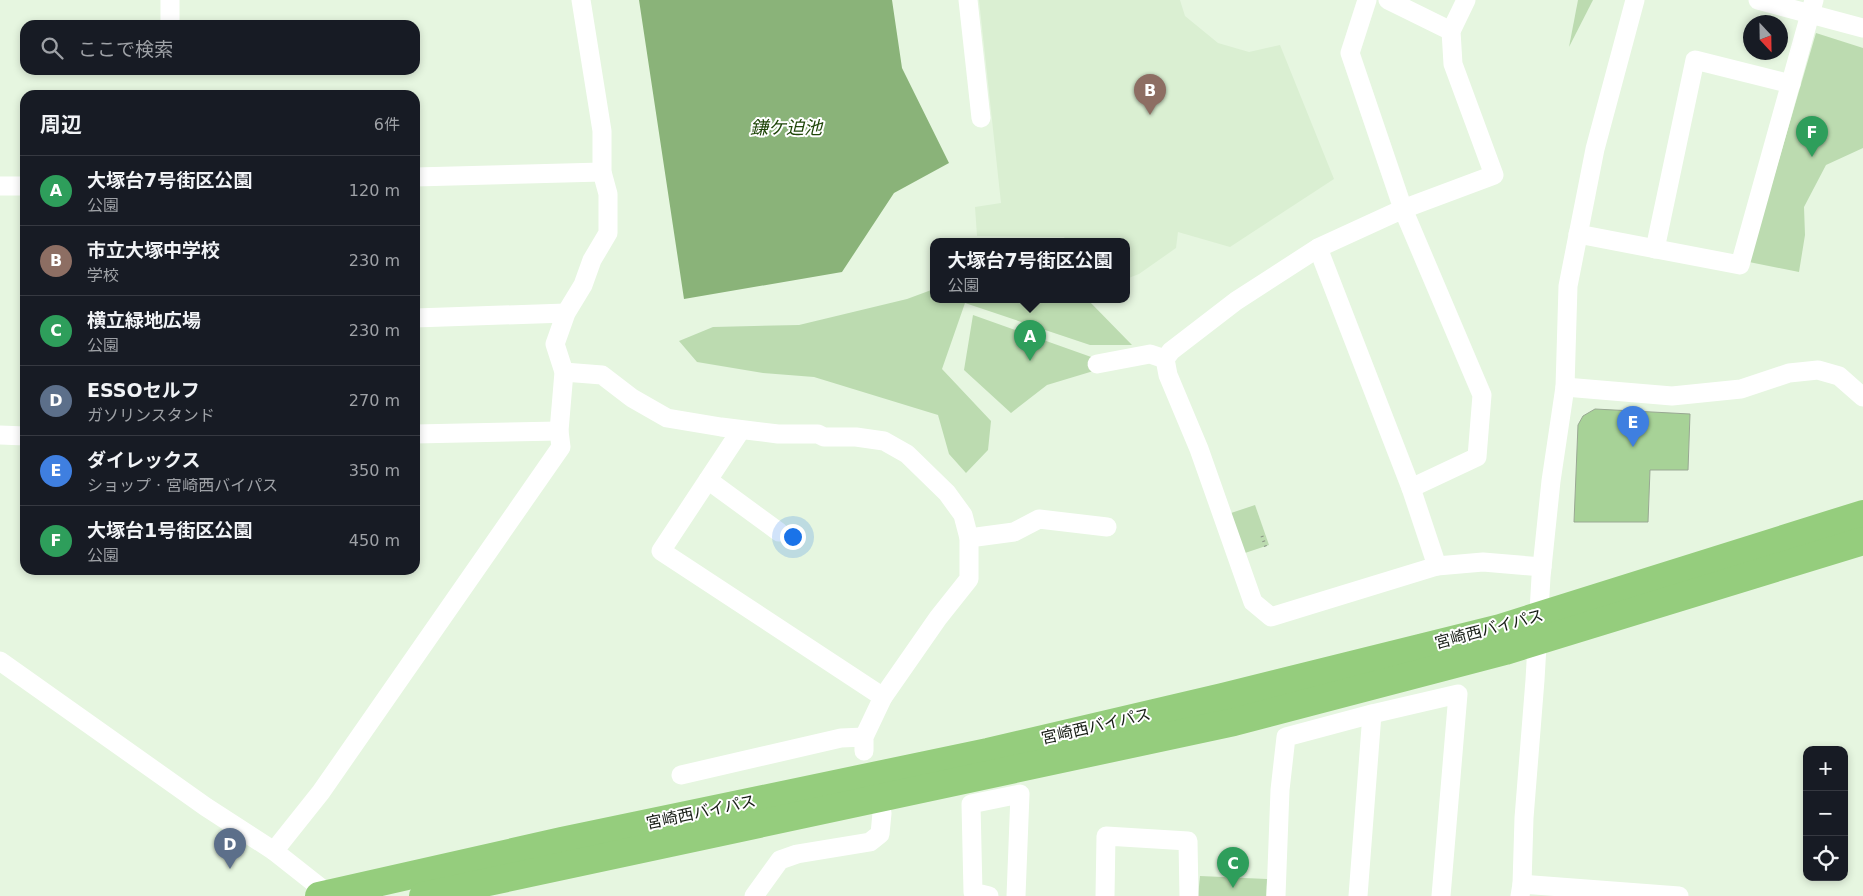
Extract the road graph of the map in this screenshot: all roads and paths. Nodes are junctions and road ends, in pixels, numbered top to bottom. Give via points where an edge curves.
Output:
1 (170, 0) edge
2 (581, 0) edge
3 (968, 0) edge
4 (1367, 0) edge
5 (1388, 0) edge
6 (1466, 0) edge
7 (1635, 0) edge
8 (1758, 0) edge
9 (1812, 7) edge
10 (170, 20) edge
11 (1863, 28) edge
12 (1451, 31) junction
13 (1791, 84) junction
14 (981, 118) dead end
15 (602, 172) junction
16 (420, 177) edge
17 (0, 186) edge
18 (20, 186) edge
19 (1403, 209) junction
20 (1578, 234) junction
21 (1318, 248) junction
22 (1655, 249) junction
23 (566, 313) junction
24 (420, 318) edge
25 (1165, 359) junction
26 (1097, 364) dead end
27 (564, 372) junction
28 (1565, 387) junction
29 (1863, 397) edge
30 (741, 430) junction
31 (559, 431) junction
32 (420, 434) edge
33 (0, 435) edge
34 (20, 436) edge
35 (708, 480) junction
36 (1412, 488) junction
37 (1863, 514) edge
38 (1107, 527) dead end
39 (779, 532) dead end
40 (1262, 536) dead end
41 (969, 538) junction
42 (1269, 540) dead end
43 (1863, 541) edge
44 (1264, 542) junction
45 (1266, 548) dead end
46 (1437, 566) junction
47 (1542, 572) junction
48 (0, 661) edge
49 (883, 697) junction
50 (1372, 714) junction
51 (681, 775) dead end
52 (882, 813) dead end
53 (274, 851) junction
54 (1521, 890) edge
55 (326, 895) edge
56 (428, 895) edge
57 (754, 896) edge
58 (989, 896) edge
59 (1016, 896) edge
60 (1105, 896) edge
61 (1189, 896) edge
62 (1276, 896) edge
63 (1358, 896) edge
64 (1441, 896) edge
65 (1680, 896) edge

1 - 10 street
2 - 15 street via 602,131
3 - 14 street
4 - 19 street via 1350,53
5 - 12 street
6 - 12 street
7 - 20 street via 1595,149
8 - 9 street
9 - 11 street
9 - 13 street
12 - 19 street via 1453,64 1494,175
13 - 22 street via 1740,266
13 - 22 street via 1695,60
15 - 16 street
15 - 23 street via 608,194 608,233
17 - 18 street
19 - 21 street
19 - 36 street via 1482,395 1477,457
20 - 22 street
20 - 28 street via 1568,286
21 - 25 street via 1236,301
21 - 36 street
23 - 24 street
23 - 27 street via 555,344
25 - 26 street via 1150,354
25 - 46 street via 1253,602 1271,617
27 - 30 street via 602,374 632,398 667,418
27 - 31 street
28 - 29 street via 1672,396 1741,389 1788,373 1818,370 1838,376
28 - 47 street
30 - 35 street
30 - 41 street via 884,441 907,454 947,493 963,515
31 - 32 street
31 - 53 street via 561,446 321,792
33 - 34 street
35 - 39 street
35 - 49 street via 661,551
36 - 46 street
37 - 55 highway, 宮崎西バイパス via 1500,628 1252,690 988,752 571,839
38 - 41 street via 1039,519 1014,532
40 - 44 path
41 - 49 street via 969,579 946,606
42 - 44 path
43 - 56 highway, 宮崎西バイパス via 1505,651 1234,722
44 - 45 path
46 - 47 street via 1483,562
47 - 54 street
48 - 53 street via 206,807
49 - 51 street via 864,744 841,738
50 - 62 street via 1286,737 1280,790
50 - 63 street
50 - 64 street via 1458,694
52 - 57 street via 880,834 870,842 797,854 780,860
53 - 55 street
54 - 65 street
58 - 59 street via 973,892 971,804 1020,794
60 - 61 street via 1106,836 1188,841

